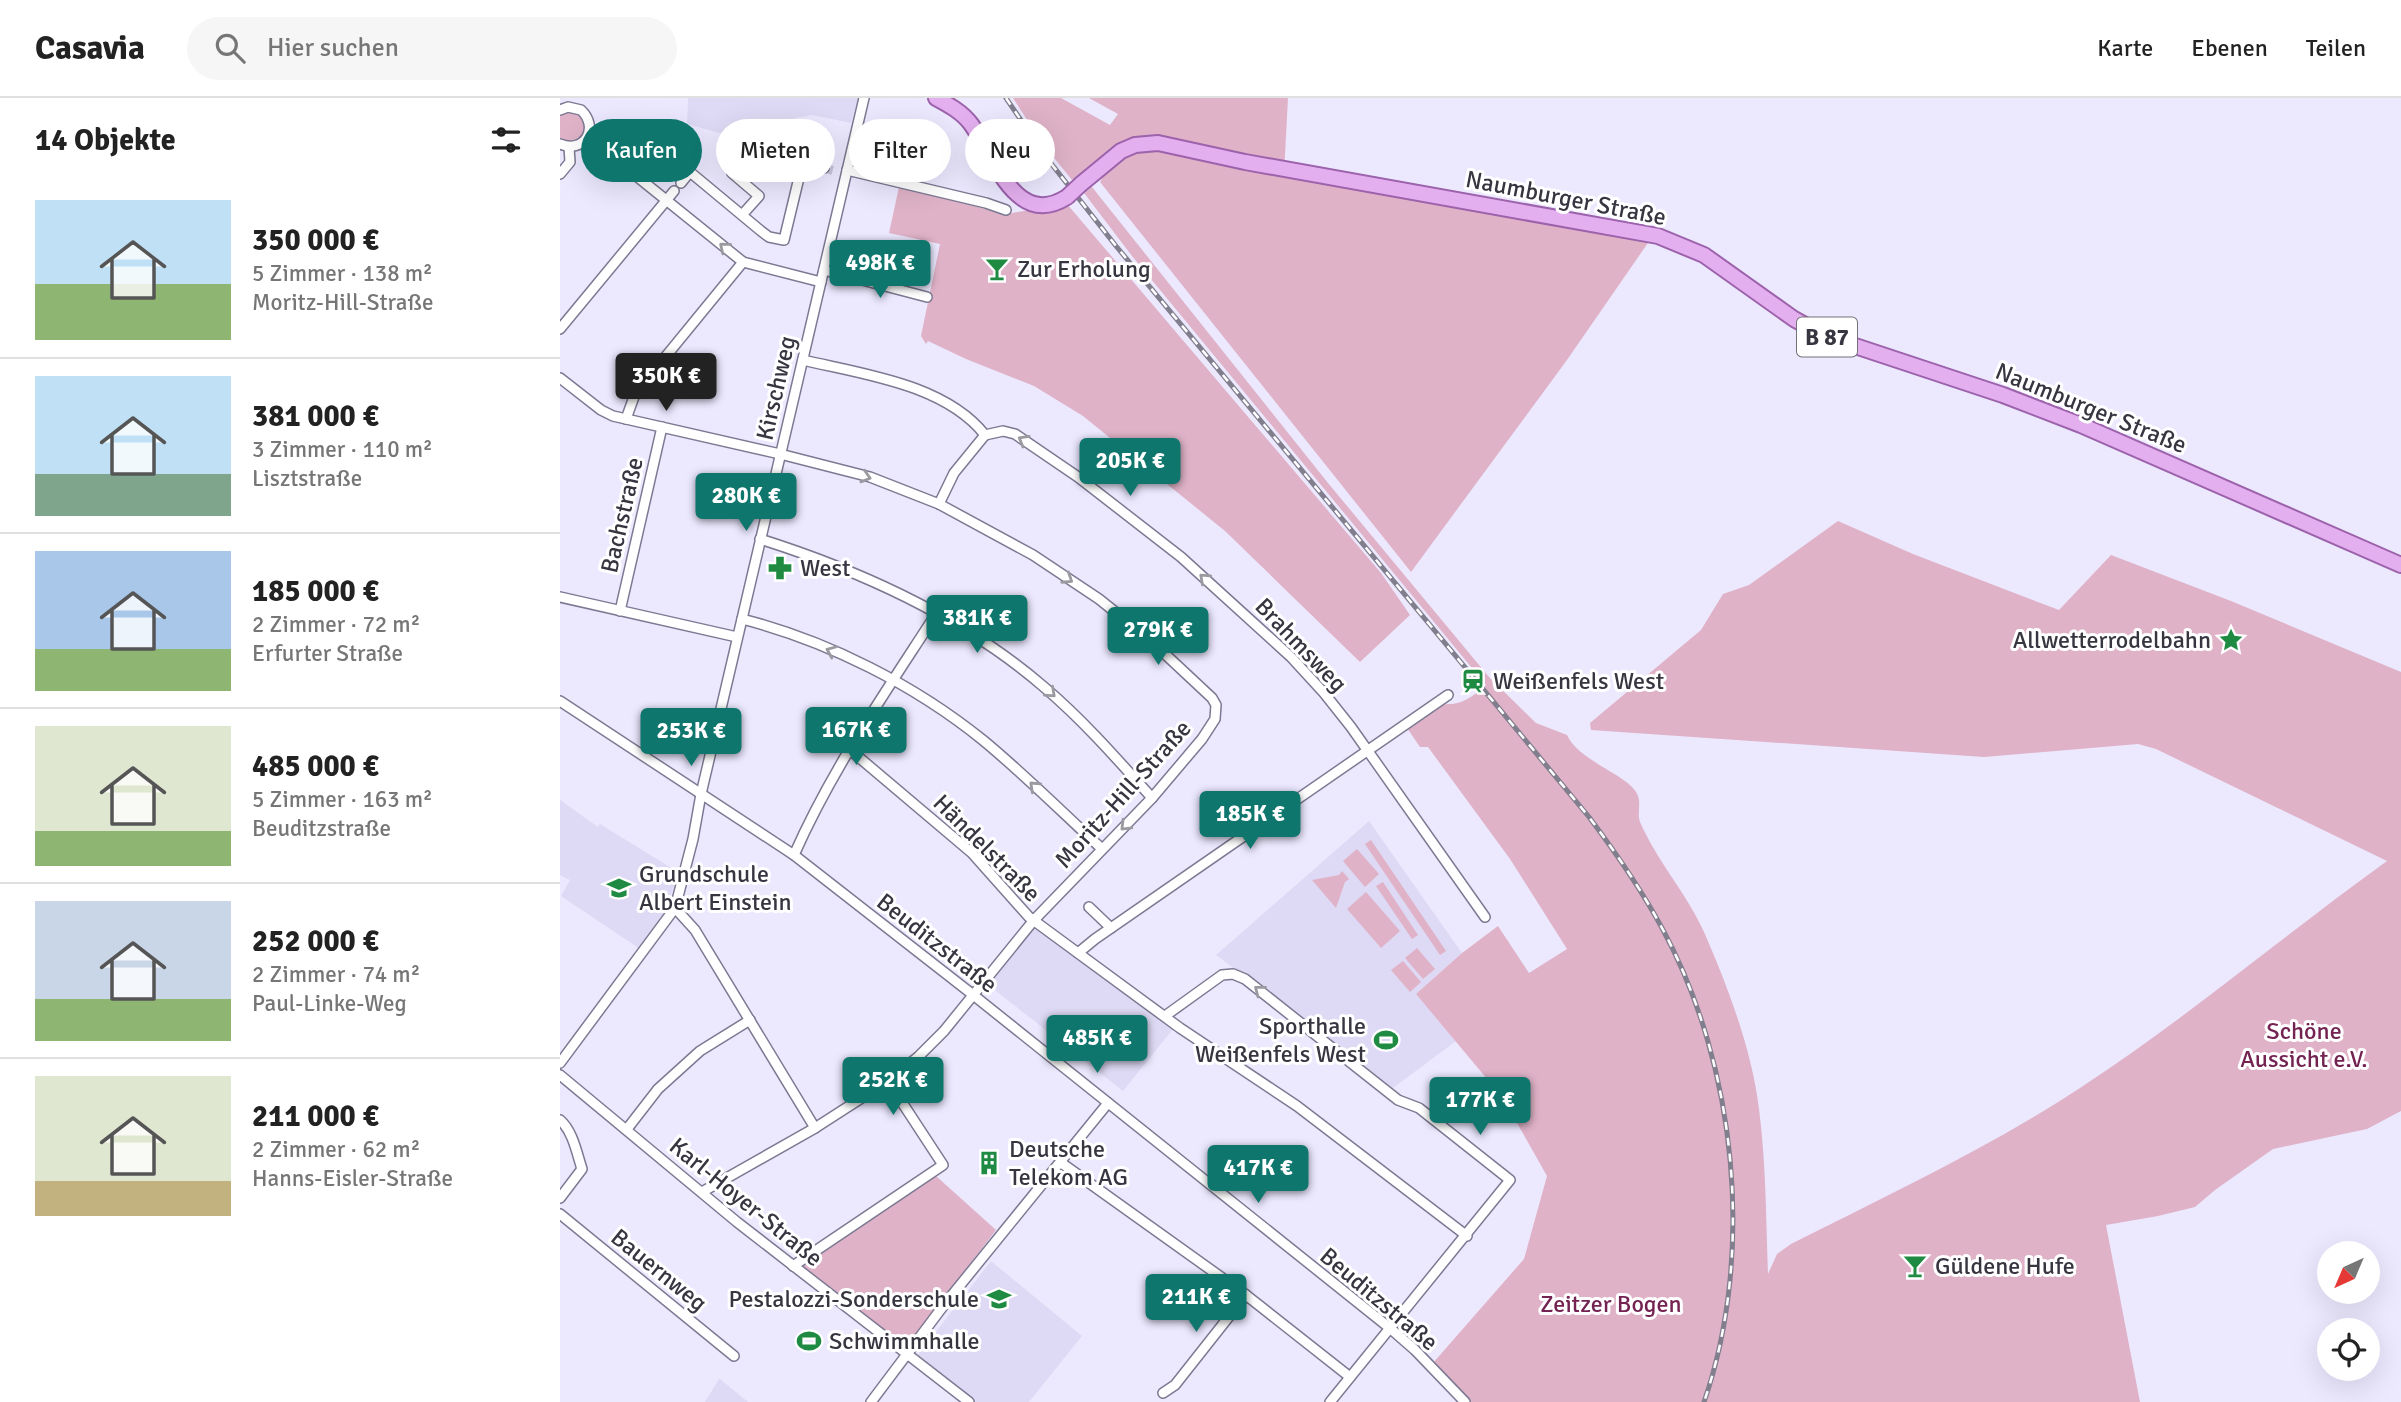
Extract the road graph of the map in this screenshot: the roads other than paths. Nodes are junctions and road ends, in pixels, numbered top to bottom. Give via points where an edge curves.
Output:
1 (864, 98) edge
2 (936, 98) edge
3 (574, 103) edge
4 (560, 110) edge
5 (588, 119) edge
6 (581, 142) edge
7 (564, 145) edge
8 (835, 171) tunnel mouth
9 (847, 172) junction
10 (560, 174) edge
11 (644, 182) edge
12 (743, 182) edge
13 (798, 182) edge
14 (681, 183) dead end
15 (674, 191) dead end
16 (666, 200) junction
17 (1006, 210) dead end
18 (742, 215) junction
19 (743, 262) junction
20 (824, 270) junction
21 (821, 282) junction
22 (927, 296) dead end
23 (560, 329) edge
24 (803, 360) junction
25 (560, 378) edge
26 (626, 419) junction
27 (662, 427) junction
28 (985, 435) junction
29 (780, 454) junction
30 (939, 504) junction
31 (760, 539) junction
32 (2401, 565) edge
33 (560, 597) edge
34 (620, 611) junction
35 (936, 614) junction
36 (742, 620) junction
37 (737, 637) junction
38 (892, 681) junction
39 (1448, 695) dead end
40 (560, 701) edge
41 (849, 749) junction
42 (1367, 752) junction
43 (701, 794) junction
44 (1152, 798) junction
45 (1102, 849) junction
46 (794, 855) junction
47 (1089, 907) dead end
48 (675, 908) junction
49 (1485, 917) dead end
50 (1034, 920) junction
51 (1111, 928) junction
52 (1078, 953) junction
53 (972, 994) junction
54 (1165, 1016) junction
55 (750, 1020) junction
56 (560, 1063) edge
57 (560, 1075) edge
58 (888, 1081) junction
59 (1108, 1103) junction
60 (560, 1120) edge
61 (815, 1128) junction
62 (627, 1129) junction
63 (1060, 1162) junction
64 (702, 1192) junction
65 (560, 1198) edge
66 (560, 1214) edge
67 (1467, 1236) junction
68 (793, 1266) junction
69 (1246, 1294) junction
70 (1391, 1329) junction
71 (907, 1354) junction
72 (734, 1356) dead end
73 (1350, 1377) junction
74 (1163, 1393) dead end
75 (871, 1402) edge
76 (969, 1402) edge
77 (1330, 1402) edge
78 (1465, 1402) edge

1 - 9 street, Kirschweg
2 - 32 main road, Naumburger Straße / B 87, bridge via 970,123 1006,184 1027,201 1041,204 1067,197 1121,151 1158,143 1658,236 1704,255 1825,336 2081,425
3 - 4 street
3 - 5 street
6 - 7 street
7 - 10 street via 570,162
8 - 9 street
9 - 17 street
9 - 20 street, Kirschweg
11 - 16 street
12 - 18 street via 759,196
13 - 18 street via 784,240 769,237
14 - 18 street via 690,172
15 - 16 street
19 -> 16 street
16 - 23 street
19 - 21 street
19 - 26 street via 635,394
20 - 21 street, Kirschweg
20 - 22 street
21 - 24 street, Kirschweg
24 - 28 street via 925,392 962,412
24 - 29 street, Kirschweg
25 - 26 street, Moritz-Hill-Straße via 601,410
26 - 27 street, Moritz-Hill-Straße
27 - 29 street, Moritz-Hill-Straße
27 - 34 street, Bachstraße
28 - 30 street via 954,473
42 -> 28 street, Brahmsweg via 1291,657 1181,557 1041,450 1008,432
29 -> 30 street, Moritz-Hill-Straße via 870,478
29 - 31 street, Kirschweg
30 -> 44 street, Moritz-Hill-Straße via 1033,555 1099,599 1212,698 1217,710 1211,725
31 - 35 street via 853,572
31 - 36 street, Kirschweg
33 - 34 street
34 - 37 street
35 - 38 street
35 -> 44 street via 1043,685
36 - 37 street, Kirschweg
38 -> 36 street via 833,652
37 - 43 street, Kirschweg
38 - 41 street
45 -> 38 street via 985,742
39 - 42 street
40 - 43 street, Beuditzstraße
41 - 46 street
41 - 50 street, Händelstraße via 972,853
42 - 49 street, Brahmsweg
42 - 51 street
43 - 46 street, Beuditzstraße
43 - 48 street, Kirschweg
44 -> 45 street, Moritz-Hill-Straße
45 - 50 street, Moritz-Hill-Straße
46 - 53 street, Beuditzstraße
47 - 51 street
48 - 55 street via 695,930
48 - 56 street, Kirschweg
50 - 52 street, Händelstraße
50 - 53 street, Moritz-Hill-Straße
51 - 52 street
52 - 54 street, Händelstraße
53 - 58 street, Moritz-Hill-Straße via 944,1031
53 - 59 street, Beuditzstraße
54 - 67 street, Händelstraße via 1297,1106
67 -> 54 street via 1510,1180 1419,1108 1398,1100 1245,979 1222,975
55 - 61 street
55 - 62 street via 700,1051 658,1089
57 - 62 street, Karl-Hoyer-Straße
58 - 61 street, Moritz-Hill-Straße
58 - 68 street via 943,1166
59 - 63 street
59 - 70 street, Beuditzstraße
60 - 65 street via 582,1170
61 - 64 street, Moritz-Hill-Straße
62 - 64 street, Karl-Hoyer-Straße
63 - 69 street
63 - 71 street
64 - 68 street, Karl-Hoyer-Straße
66 - 72 street, Bauernweg
67 - 70 street
68 - 71 street, Karl-Hoyer-Straße
69 - 73 street
69 - 74 street via 1175,1385
70 - 73 street
70 - 78 street, Beuditzstraße
71 - 75 street
71 - 76 street, Karl-Hoyer-Straße
73 - 77 street

